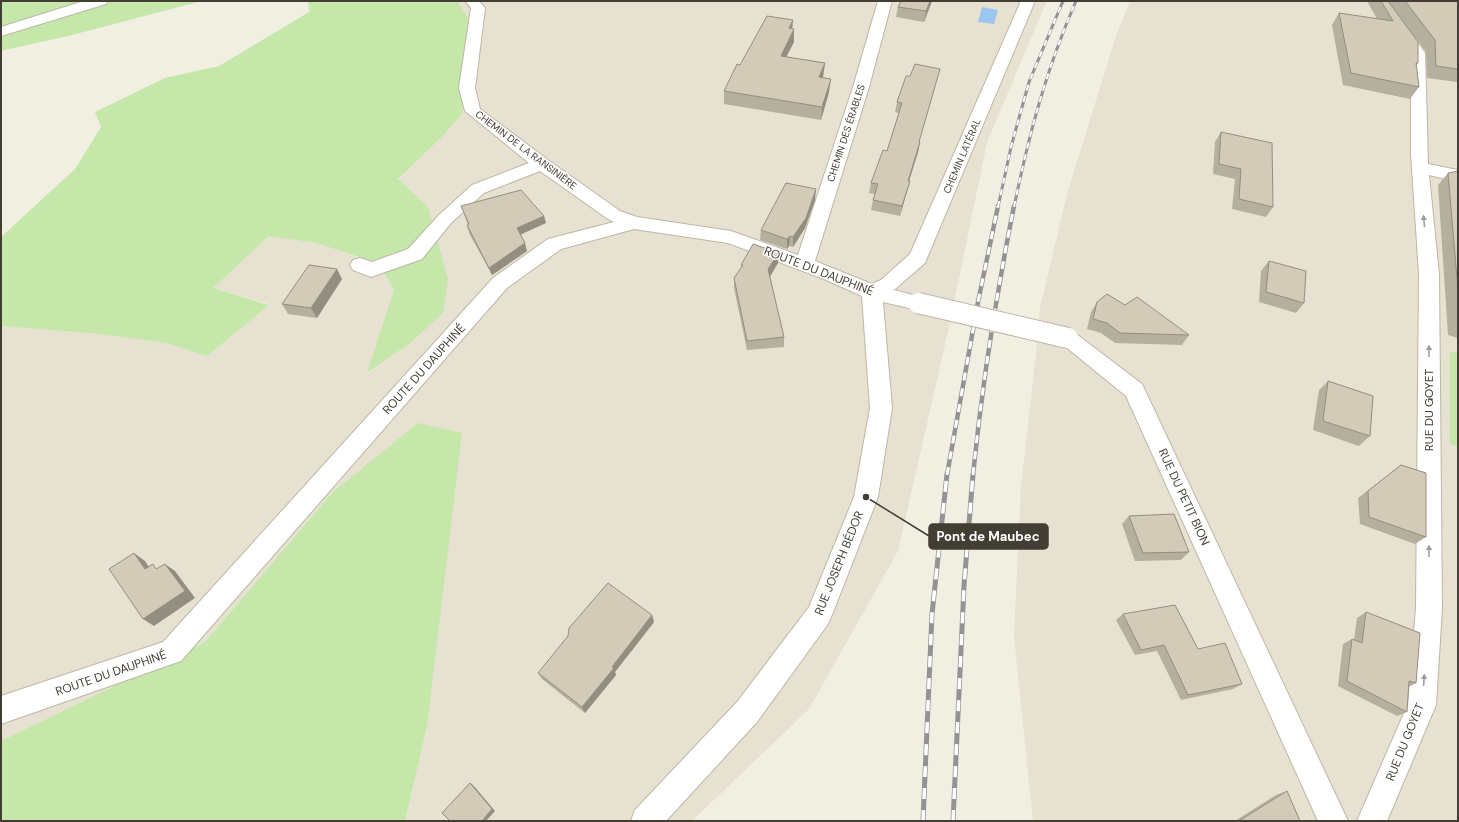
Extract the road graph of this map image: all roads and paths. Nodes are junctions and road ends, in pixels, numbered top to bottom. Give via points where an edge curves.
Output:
1 (101, 1) edge
2 (472, 1) edge
3 (885, 1) edge
4 (1028, 1) edge
5 (1380, 1) edge
6 (1, 32) edge
7 (542, 164) junction
8 (1421, 168) junction
9 (1458, 176) edge
10 (634, 222) junction
11 (360, 264) dead end
12 (804, 265) junction
13 (872, 292) junction
14 (918, 303) joint
15 (1, 710) edge
16 (646, 821) edge
17 (1333, 821) edge
18 (1372, 821) edge

1 - 6 street
2 - 7 street, CHEMIN DE LA RANSINIÈRE via 478,8 467,88 473,111
3 - 12 street, CHEMIN DES ÉRABLES via 861,87
4 - 13 street, CHEMIN LATÉRAL via 918,258 888,285
5 - 8 street, RUE DU GOYET via 1418,53
7 - 10 street, CHEMIN DE LA RANSINIÈRE via 614,215
7 - 11 street via 478,189 445,220 415,254 371,270
8 - 9 street
18 -> 8 street, RUE DU GOYET via 1422,705 1428,623 1429,274
10 - 12 street, ROUTE DU DAUPHINÉ via 731,237
10 - 15 street, ROUTE DU DAUPHINÉ via 555,244 500,283 172,652
12 - 13 street, ROUTE DU DAUPHINÉ
13 - 14 street, ROUTE DU DAUPHINÉ
13 - 16 street, RUE JOSEPH BÉDOR via 880,415 866,497 819,615 747,712
14 - 17 street, RUE DU PETIT BION, bridge via 1068,338 1134,390

